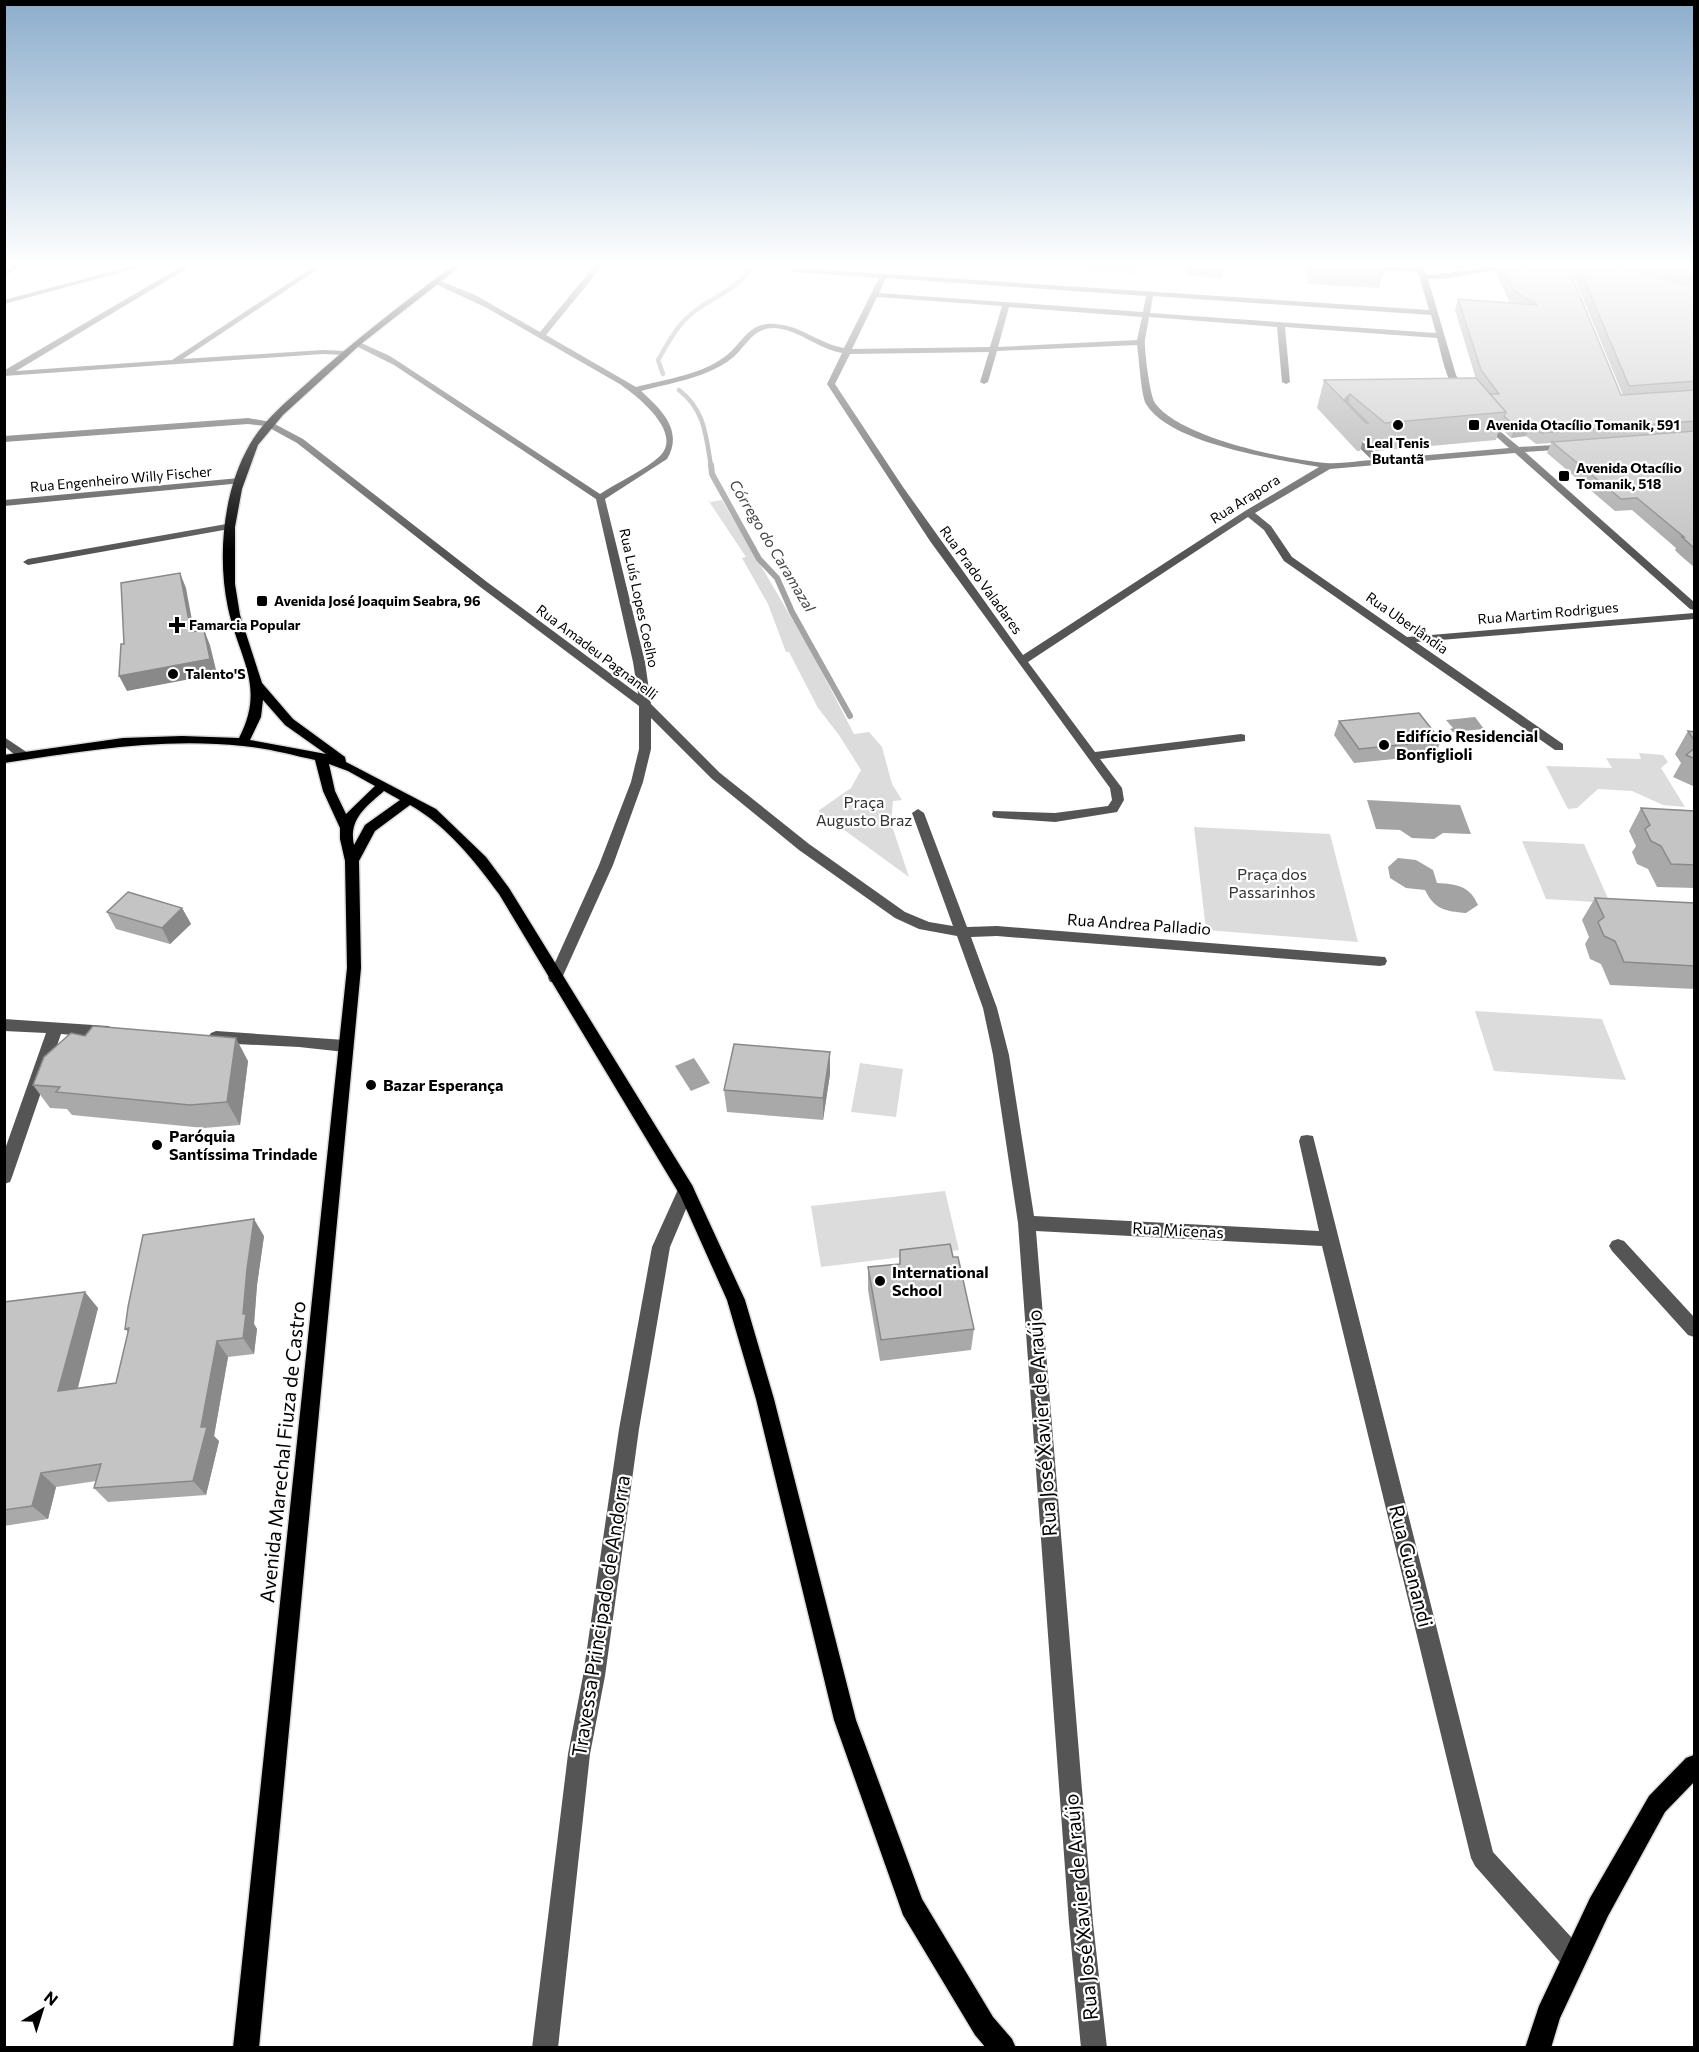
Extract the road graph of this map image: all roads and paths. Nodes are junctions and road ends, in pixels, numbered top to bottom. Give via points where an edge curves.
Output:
1 (26, 361) edge
2 (198, 361) edge
3 (337, 361) edge
4 (391, 361) edge
5 (585, 361) edge
6 (723, 361) edge
7 (842, 361) edge
8 (989, 361) edge
9 (1144, 361) edge
10 (1284, 361) edge
11 (1448, 361) edge
12 (174, 362) joint
13 (4, 374) edge
14 (984, 382) dead end
15 (1286, 382) dead end
16 (634, 390) junction
17 (268, 424) junction
18 (1344, 428) edge
19 (4, 439) edge
20 (1575, 445) edge
21 (1516, 450) junction
22 (1379, 461) junction
23 (1328, 466) junction
24 (239, 481) junction
25 (600, 498) junction
26 (4, 503) edge
27 (1248, 513) junction
28 (232, 526) junction
29 (28, 562) dead end
30 (1695, 607) edge
31 (1695, 616) edge
32 (1405, 640) junction
33 (1021, 661) junction
34 (255, 682) junction
35 (645, 705) junction
36 (1240, 738) dead end
37 (4, 740) edge
38 (243, 742) junction
39 (1559, 747) dead end
40 (24, 756) junction
41 (1092, 756) junction
42 (321, 757) junction
43 (4, 759) edge
44 (352, 768) junction
45 (384, 785) junction
46 (410, 799) junction
47 (918, 813) dead end
48 (998, 814) dead end
49 (346, 827) junction
50 (352, 861) junction
51 (900, 915) joint
52 (963, 934) junction
53 (1380, 961) dead end
54 (555, 978) junction
55 (4, 1025) edge
56 (55, 1029) junction
57 (125, 1032) edge
58 (206, 1037) edge
59 (345, 1046) junction
60 (1307, 1141) dead end
61 (4, 1177) edge
62 (686, 1191) junction
63 (1027, 1223) junction
64 (1329, 1239) junction
65 (1618, 1246) dead end
66 (1695, 1329) edge
67 (1695, 1766) edge
68 (1574, 1959) junction
69 (246, 2048) edge
70 (545, 2048) edge
71 (1003, 2048) edge
72 (1094, 2048) edge
73 (1538, 2048) edge

1 - 13 street
2 - 12 street
3 - 17 main road
4 - 25 street
5 - 16 street
6 - 16 street via 681,378
7 - 33 street, Rua Prado Valadares via 831,384 885,471
8 - 14 street
9 - 23 street via 1149,402 1172,422 1258,453
10 - 15 street
11 - 21 street via 1472,408
12 - 13 street
16 - 25 street via 665,423 670,433 670,450
17 - 19 street via 228,421
17 - 24 main road via 249,453
17 - 35 street, Rua Amadeu Pagnanelli via 300,441
18 - 22 street
20 - 21 street, Rua Arapora
21 - 22 street, Rua Arapora
21 - 30 street
22 - 23 street, Rua Arapora
23 - 27 street, Rua Arapora
24 - 26 street, Rua Engenheiro Willy Fischer
24 - 28 main road
25 - 35 street, Rua Luís Lopes Coelho via 639,662
27 - 32 street, Rua Uberlândia via 1268,528 1288,559
27 - 33 street, Rua Arapora
28 - 29 street
28 - 34 main road via 233,604
31 - 32 street, Rua Martim Rodrigues
32 - 39 street, Rua Uberlândia
33 - 41 street, Rua Prado Valadares
34 - 38 main road via 256,709
34 - 44 main road via 289,722
35 - 51 street, Rua Amadeu Pagnanelli via 716,776 804,847
35 - 54 street, Rua Luís Lopes Coelho via 645,749 637,782 606,865
36 - 41 street
37 - 40 street
38 - 40 main road via 123,742
38 - 42 main road
40 - 43 main road
41 - 48 street, Rua Prado Valadares via 1116,788 1118,800 1112,809 1034,819
42 - 44 main road
42 - 49 main road, Avenida Marechal Fiuza de Castro via 328,790
44 - 45 main road
45 - 46 main road
45 - 49 main road via 360,806
46 - 50 main road, Avenida Marechal Fiuza de Castro via 370,828
46 - 54 main road via 451,829 481,860 504,891
47 - 52 street, Rua José Xavier de Araújo
49 - 50 main road, Avenida Marechal Fiuza de Castro via 345,839
50 - 59 main road, Avenida Marechal Fiuza de Castro via 354,968
51 - 52 street, Rua Andrea Palladio via 931,928
52 - 53 street, Rua Andrea Palladio via 998,931
52 - 63 street, Rua José Xavier de Araújo via 990,1008 1001,1055
54 - 62 main road
55 - 56 street
56 - 57 street
56 - 61 street
58 - 59 street
59 - 69 main road, Avenida Marechal Fiuza de Castro
60 - 64 street, Rua Guanandi
62 - 70 street, Travessa Principado de Andorra via 661,1247 629,1429 579,1754
62 - 71 main road via 736,1300 765,1399 845,1720 912,1906 984,2026
63 - 64 street, Rua Micenas
63 - 72 street, Rua José Xavier de Araújo
64 - 68 street, Rua Guanandi via 1484,1858
65 - 66 street
67 - 68 main road via 1657,1804
68 - 73 main road via 1548,2015

